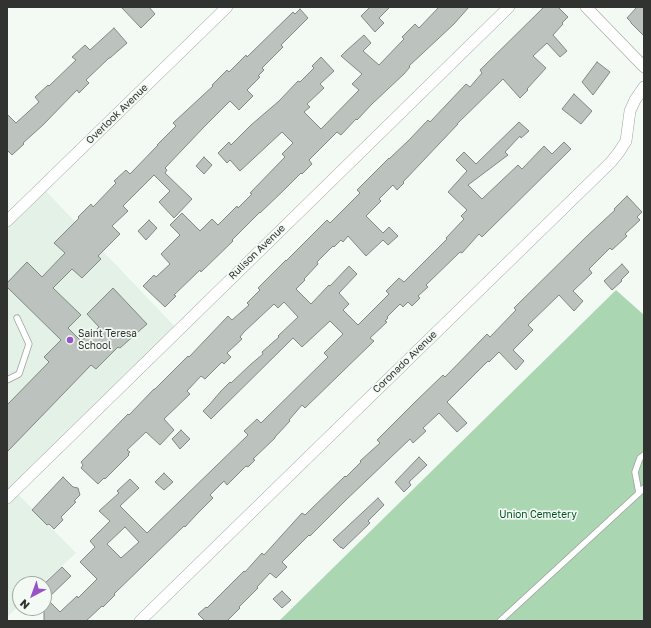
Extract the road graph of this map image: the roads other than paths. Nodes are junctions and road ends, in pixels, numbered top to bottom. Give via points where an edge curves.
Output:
1 (227, 7) edge
2 (509, 7) edge
3 (586, 7) edge
4 (644, 67) edge
5 (644, 87) edge
6 (7, 221) edge
7 (17, 318) dead end
8 (7, 380) edge
9 (644, 455) edge
10 (644, 488) edge
11 (639, 493) junction
12 (7, 498) edge
13 (140, 621) edge
14 (500, 621) edge

1 - 6 street, Overlook Avenue
2 - 12 street, Rulison Avenue
3 - 4 street
5 - 13 street, Coronado Avenue via 630,112 626,141 611,162
7 - 8 lane via 29,344 19,374
9 - 11 lane via 640,458 636,472
10 - 11 lane
11 - 14 lane

